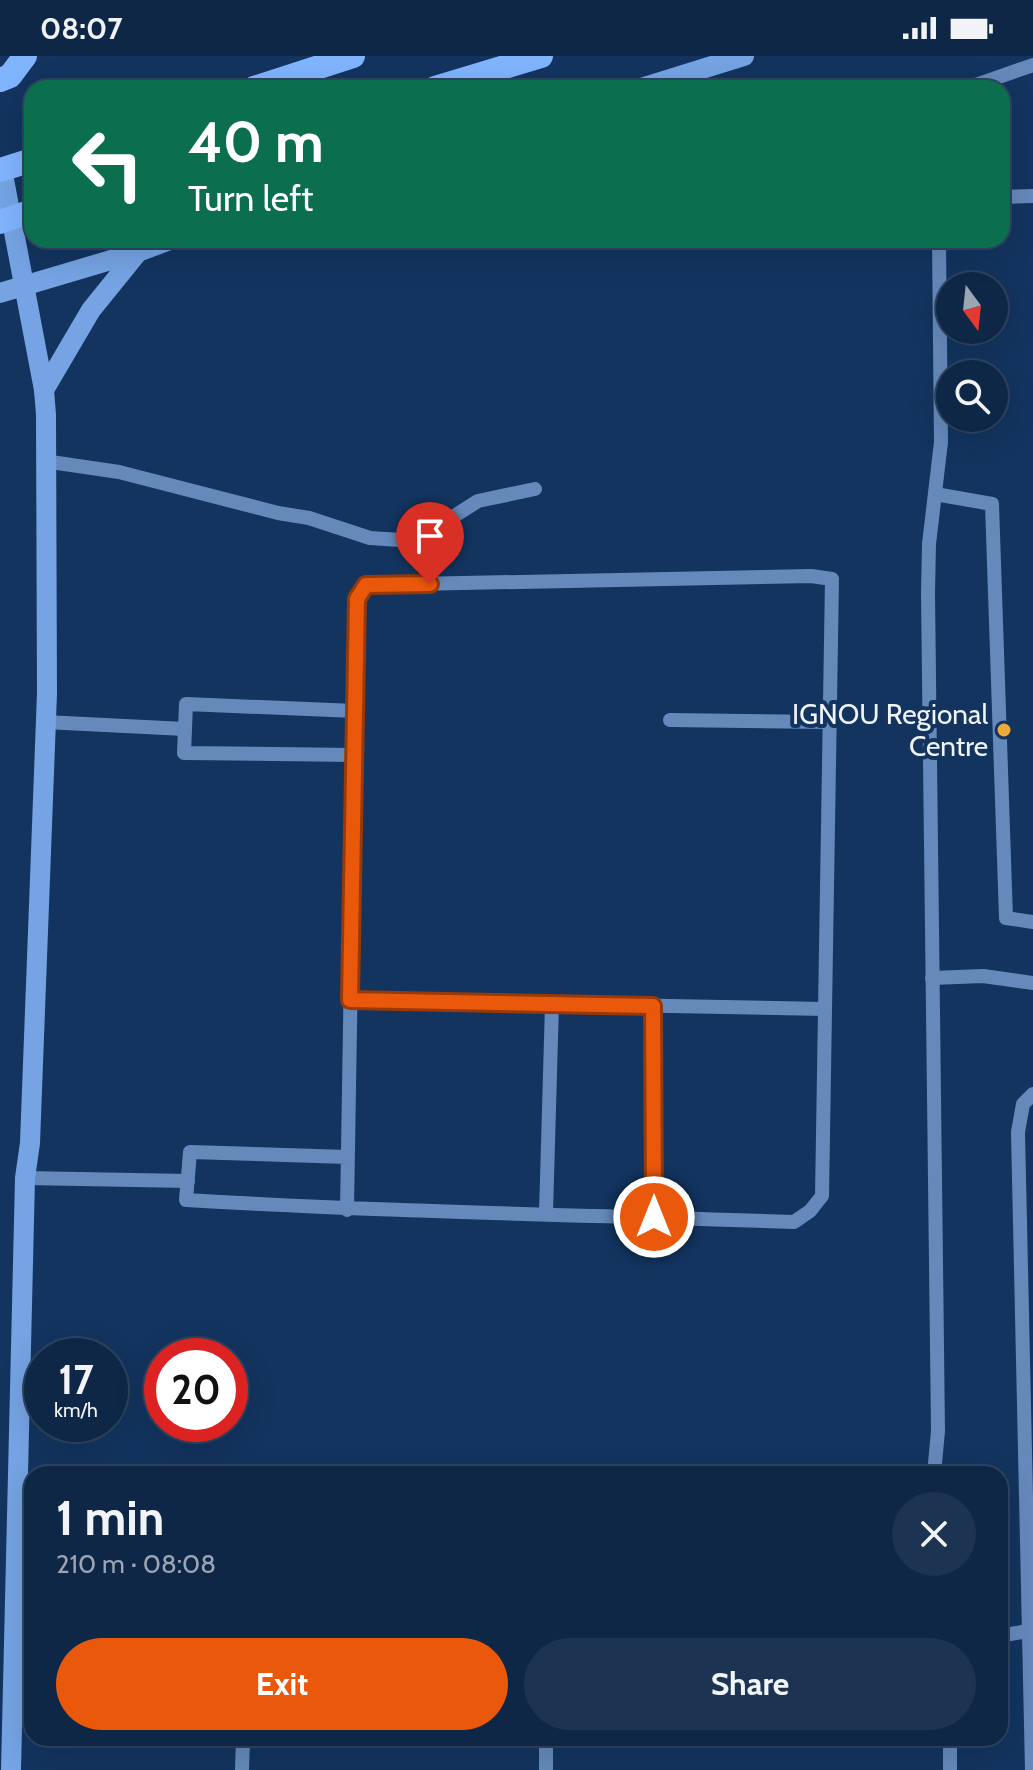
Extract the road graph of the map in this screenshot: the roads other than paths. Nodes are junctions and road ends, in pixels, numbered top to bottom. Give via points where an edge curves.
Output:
1 (25, 56) edge
2 (353, 56) edge
3 (541, 56) edge
4 (744, 56) edge
5 (1033, 65) edge
6 (0, 80) edge
7 (279, 80) edge
8 (462, 80) edge
9 (667, 80) edge
10 (990, 80) edge
11 (24, 161) edge
12 (1, 164) edge
13 (1033, 196) edge
14 (1010, 197) edge
15 (24, 214) edge
16 (0, 222) edge
17 (149, 248) edge
18 (939, 248) edge
19 (138, 252) junction
20 (25, 286) junction
21 (0, 293) edge
22 (44, 390) junction
23 (44, 461) junction
24 (535, 489) dead end
25 (935, 494) junction
26 (355, 711) junction
27 (670, 720) dead end
28 (45, 722) junction
29 (829, 722) junction
30 (185, 729) junction
31 (354, 755) junction
32 (1033, 922) edge
33 (932, 978) junction
34 (1033, 983) edge
35 (350, 1000) junction
36 (552, 1004) junction
37 (653, 1006) junction
38 (825, 1009) junction
39 (1033, 1094) edge
40 (347, 1157) junction
41 (25, 1178) junction
42 (188, 1181) junction
43 (347, 1210) junction
44 (546, 1213) junction
45 (654, 1217) junction
46 (25, 1466) edge
47 (935, 1466) edge
48 (24, 1536) edge
49 (1032, 1630) edge
50 (1008, 1634) edge
51 (243, 1746) edge
52 (546, 1746) edge
53 (950, 1746) edge
54 (11, 1770) edge
55 (242, 1770) edge
56 (546, 1770) edge
57 (950, 1770) edge
58 (1032, 1770) edge

1 - 6 highway via 10,76
2 - 7 highway
3 - 8 highway
4 - 9 main road
5 - 10 lane
11 - 12 highway
12 - 20 main road
13 - 14 lane
15 - 16 highway
17 - 19 main road
18 - 25 lane via 941,442
19 - 20 main road
19 - 22 main road via 91,310
20 - 21 main road
20 - 22 main road
22 - 23 main road
23 - 24 lane via 119,472 370,538 400,540 429,532 478,501
23 - 28 main road
25 - 32 lane via 992,504 1006,918
25 - 33 lane via 928,593
26 - 29 lane via 357,599 366,585 811,576 832,579
26 - 30 lane via 186,704
26 - 31 lane
27 - 29 lane
28 - 30 lane
28 - 41 main road
29 - 38 lane
30 - 31 lane via 184,753
31 - 35 lane
33 - 34 lane via 983,976
33 - 47 lane
35 - 36 lane
35 - 40 lane
36 - 37 lane
36 - 44 lane
37 - 38 lane
37 - 45 lane
38 - 45 lane via 822,1196 810,1211 794,1222
39 - 49 lane via 1023,1104 1018,1132
40 - 42 lane via 190,1152
40 - 43 lane
41 - 42 lane
41 - 46 main road
42 - 43 lane via 186,1200
43 - 44 lane
44 - 45 lane
48 - 54 main road
49 - 50 lane
49 - 58 lane
51 - 55 lane
52 - 56 lane
53 - 57 lane

